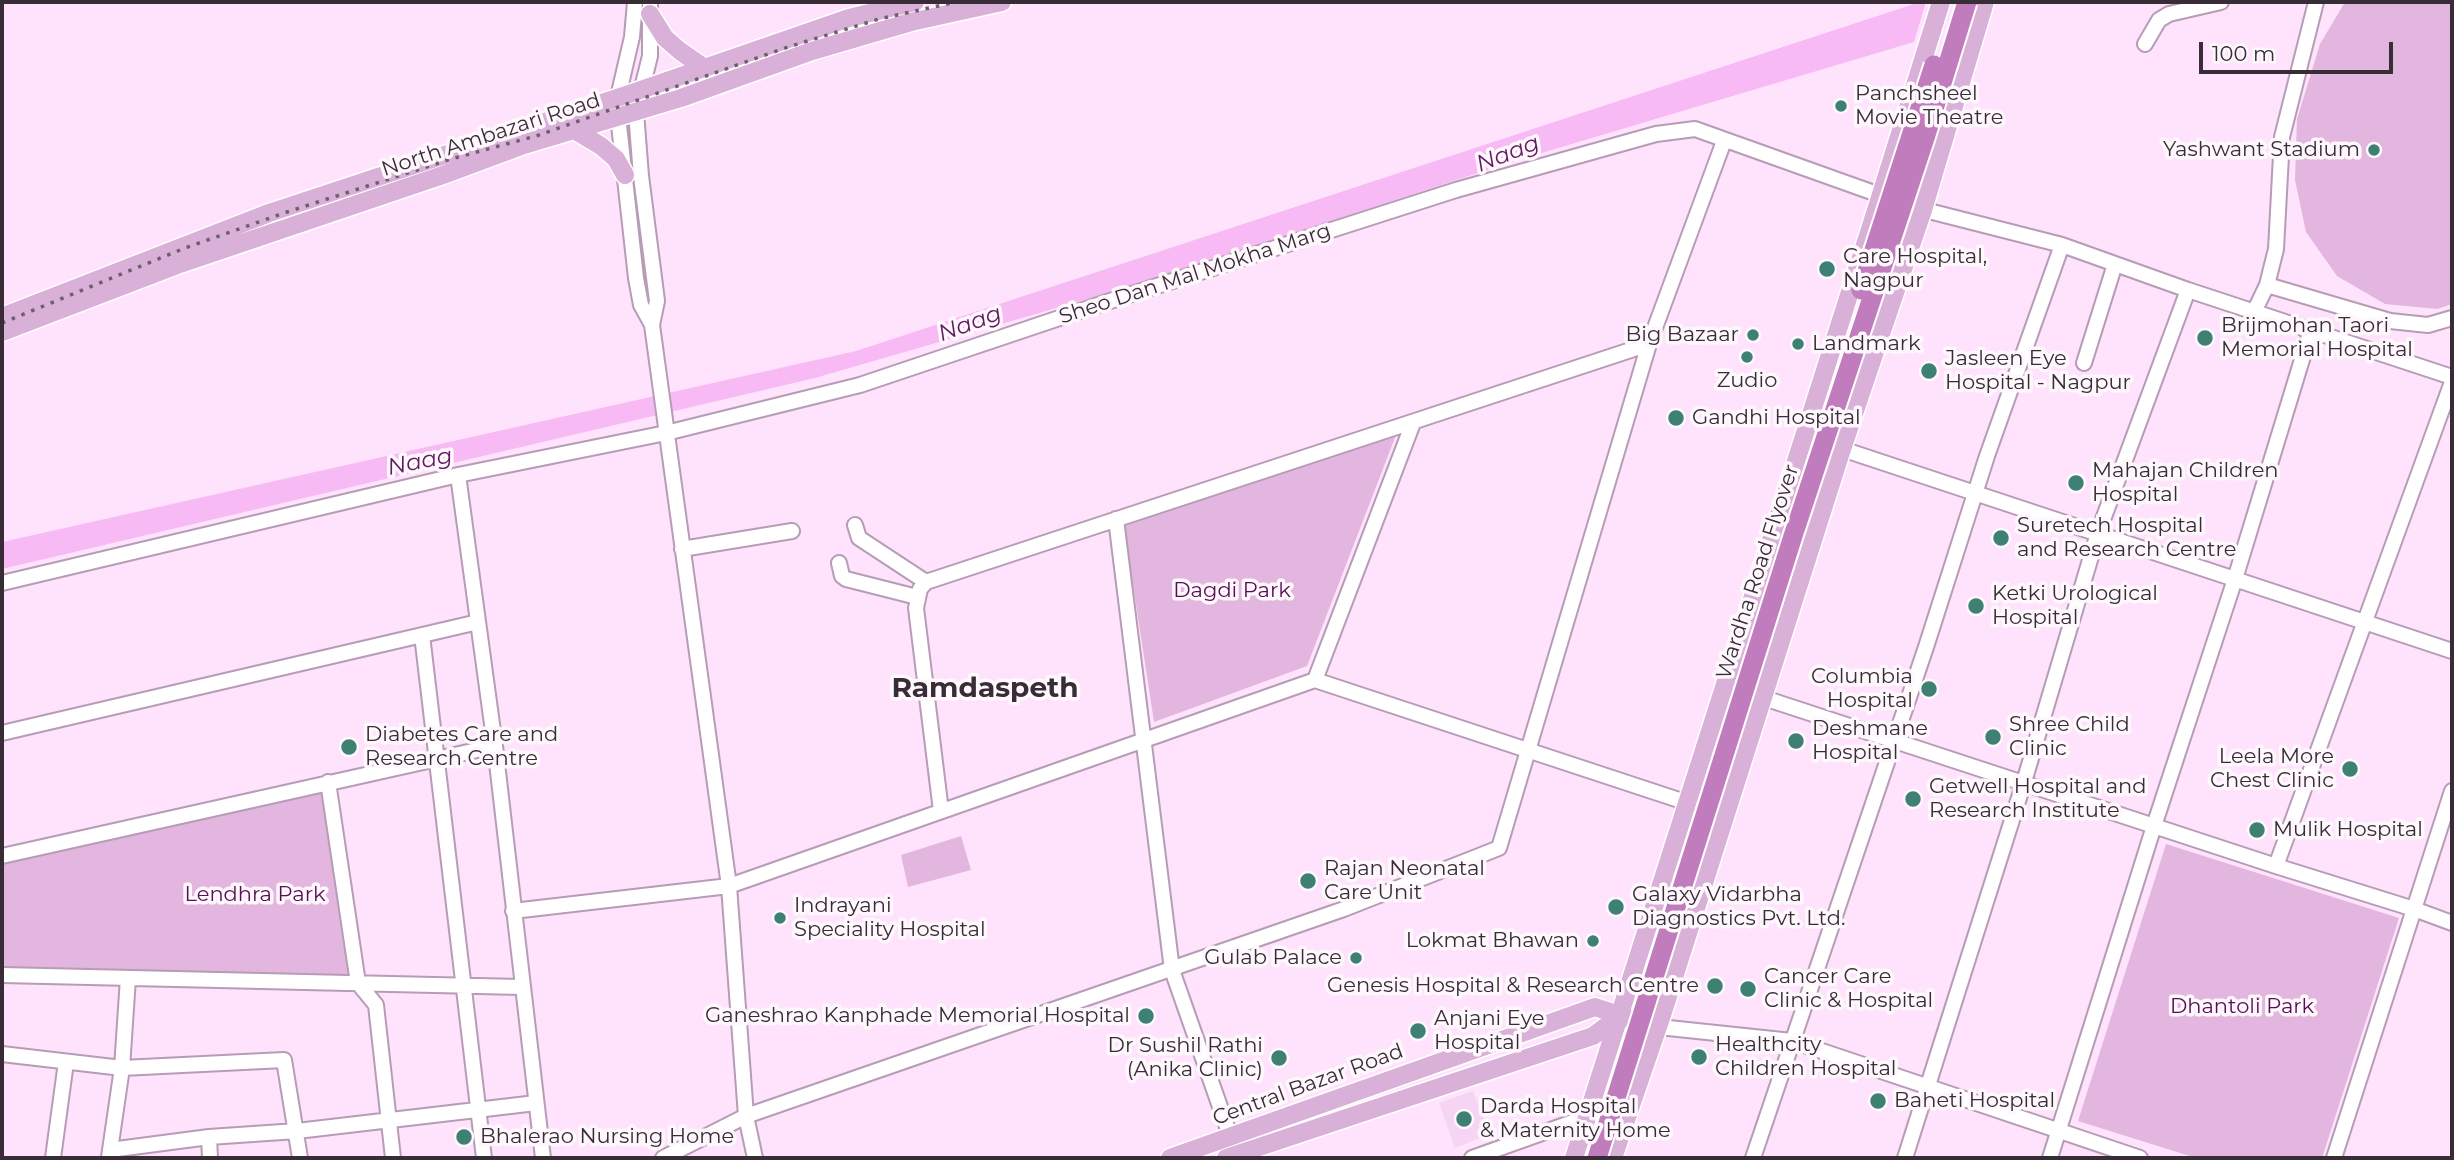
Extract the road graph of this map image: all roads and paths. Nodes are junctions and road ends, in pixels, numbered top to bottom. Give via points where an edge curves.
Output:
1 (635, 2) edge
2 (915, 2) edge
3 (1002, 2) edge
4 (1941, 2) edge
5 (1953, 2) edge
6 (1967, 2) edge
7 (1985, 2) edge
8 (2221, 2) edge
9 (2316, 2) edge
10 (650, 8) edge
11 (2145, 44) dead end
12 (703, 67) junction
13 (641, 88) junction
14 (618, 97) junction
15 (636, 112) junction
16 (618, 116) junction
17 (576, 131) junction
18 (1724, 141) junction
19 (625, 175) junction
20 (1881, 195) junction
21 (1923, 210) junction
22 (2062, 245) junction
23 (2115, 264) junction
24 (2267, 285) junction
25 (2188, 290) junction
26 (2254, 312) junction
27 (2, 317) edge
28 (2452, 318) edge
29 (652, 325) junction
30 (2311, 330) junction
31 (2, 332) edge
32 (1650, 344) junction
33 (2084, 363) dead end
34 (2452, 379) edge
35 (1413, 423) junction
36 (666, 433) junction
37 (1842, 449) junction
38 (458, 475) junction
39 (1975, 493) junction
40 (1116, 519) junction
41 (855, 525) dead end
42 (792, 531) dead end
43 (2098, 533) junction
44 (682, 549) junction
45 (839, 563) dead end
46 (2235, 579) junction
47 (926, 582) junction
48 (2, 583) edge
49 (917, 597) junction
50 (2366, 621) junction
51 (478, 622) junction
52 (422, 635) junction
53 (2452, 651) edge
54 (1315, 680) junction
55 (1764, 698) junction
56 (2, 733) edge
57 (1142, 740) junction
58 (1895, 740) junction
59 (495, 746) junction
60 (1527, 751) junction
61 (437, 758) junction
62 (328, 782) junction
63 (2024, 782) junction
64 (2452, 791) edge
65 (1688, 803) junction
66 (941, 811) junction
67 (2154, 826) junction
68 (2, 856) edge
69 (2276, 866) junction
70 (729, 886) junction
71 (2414, 909) junction
72 (513, 911) junction
73 (2452, 923) edge
74 (1172, 970) junction
75 (2, 975) edge
76 (128, 978) junction
77 (358, 983) junction
78 (463, 986) junction
79 (522, 987) junction
80 (1620, 1016) junction
81 (1658, 1027) junction
82 (1792, 1041) junction
83 (2, 1054) edge
84 (66, 1062) junction
85 (122, 1068) junction
86 (1929, 1087) junction
87 (536, 1102) junction
88 (480, 1109) junction
89 (746, 1116) junction
90 (1587, 1117) junction
91 (387, 1120) junction
92 (297, 1131) junction
93 (2059, 1132) junction
94 (209, 1137) junction
95 (1230, 1137) junction
96 (109, 1154) edge
97 (1489, 1155) edge
98 (1233, 1157) edge
99 (53, 1158) edge
100 (210, 1158) edge
101 (300, 1158) edge
102 (393, 1158) edge
103 (484, 1158) edge
104 (543, 1158) edge
105 (663, 1158) edge
106 (755, 1158) edge
107 (1170, 1158) edge
108 (1472, 1158) edge
109 (1574, 1158) edge
110 (1586, 1158) edge
111 (1597, 1158) edge
112 (1613, 1158) edge
113 (1753, 1158) edge
114 (1905, 1158) edge
115 (2050, 1158) edge
116 (2140, 1158) edge
117 (2334, 1158) edge

1 - 14 street
2 - 12 main road, North Ambazari Road via 849,18
3 - 15 main road, North Ambazari Road via 812,51
4 - 20 main road
5 - 110 highway, Wardha Road Flyover, bridge
6 - 111 highway, Wardha Road Flyover, bridge
7 - 21 main road
8 - 11 street via 2169,13 2159,20
9 - 24 street via 2282,137 2276,249
10 - 12 main road via 665,37
10 - 13 street via 650,56
12 - 13 main road, North Ambazari Road
13 - 14 main road, North Ambazari Road
13 - 15 street
14 - 16 street
14 - 27 main road, North Ambazari Road via 269,213
15 - 16 main road, North Ambazari Road
15 - 29 street via 657,301
16 - 17 main road, North Ambazari Road
16 - 19 street
17 - 19 main road via 616,159
17 - 31 main road, North Ambazari Road via 252,238
18 - 20 street, Sheo Dan Mal Mokha Marg
18 - 32 street
18 - 36 street, Sheo Dan Mal Mokha Marg via 1695,129 1656,134 1457,190 860,385
19 - 29 street via 636,278
20 - 21 street, Sheo Dan Mal Mokha Marg
20 - 65 main road
21 - 22 street, Sheo Dan Mal Mokha Marg
21 - 37 main road
22 - 23 street, Sheo Dan Mal Mokha Marg
22 - 39 street
23 - 25 street, Sheo Dan Mal Mokha Marg
23 - 33 street
24 - 26 street
24 - 28 street via 2389,321 2428,325
25 - 26 street, Sheo Dan Mal Mokha Marg
25 - 43 street
26 - 30 street, Sheo Dan Mal Mokha Marg
29 - 36 street
30 - 34 street, Sheo Dan Mal Mokha Marg
30 - 46 street
32 - 35 street
32 - 60 street
34 - 50 street
35 - 40 street
35 - 54 street
36 - 38 street, Sheo Dan Mal Mokha Marg
36 - 44 street
37 - 39 street
37 - 55 main road
38 - 48 street, Sheo Dan Mal Mokha Marg
38 - 51 street
39 - 43 street
39 - 58 street
40 - 47 street
40 - 57 street
41 - 47 street via 859,538
42 - 44 street
43 - 46 street
43 - 63 street
44 - 70 street
45 - 49 street via 846,579
46 - 50 street
46 - 67 street
47 - 49 street
49 - 66 street
50 - 53 street
50 - 69 street
51 - 52 street
51 - 59 street
52 - 56 street
52 - 61 street
54 - 57 street
54 - 60 street
55 - 58 street
55 - 81 main road
57 - 66 street
57 - 74 street
58 - 63 street
58 - 82 street
59 - 61 street
59 - 72 street
60 - 65 street
60 - 74 street via 1499,848
61 - 62 street
61 - 78 street
62 - 68 street
62 - 77 street
63 - 67 street
63 - 86 street
64 - 71 street
65 - 80 main road
66 - 70 street
67 - 69 street
67 - 93 street
69 - 71 street
70 - 72 street
70 - 89 street
71 - 73 street
71 - 117 street
72 - 79 street
74 - 89 street
74 - 95 street
75 - 76 street
76 - 77 street
76 - 85 street
77 - 78 street
77 - 91 street via 376,1005
78 - 79 street
78 - 88 street
79 - 87 street
80 - 81 main road, Central Bazar Road
80 - 90 main road
80 - 95 main road, Central Bazar Road via 1595,1007
80 - 98 main road, Central Bazar Road via 1593,1036
81 - 82 street
81 - 112 main road
82 - 86 street
82 - 113 street
83 - 84 street
84 - 85 street
84 - 99 street
85 - 92 street via 284,1060
85 - 96 street
86 - 93 street
86 - 114 street
87 - 88 street
87 - 104 street
88 - 91 street
88 - 103 street
89 - 105 street
89 - 106 street
90 - 97 street
90 - 109 main road
91 - 92 street
91 - 102 street
92 - 94 street
92 - 101 street
93 - 115 street
93 - 116 street
94 - 96 street
94 - 100 street
95 - 98 street
95 - 107 main road, Central Bazar Road
97 - 108 street

